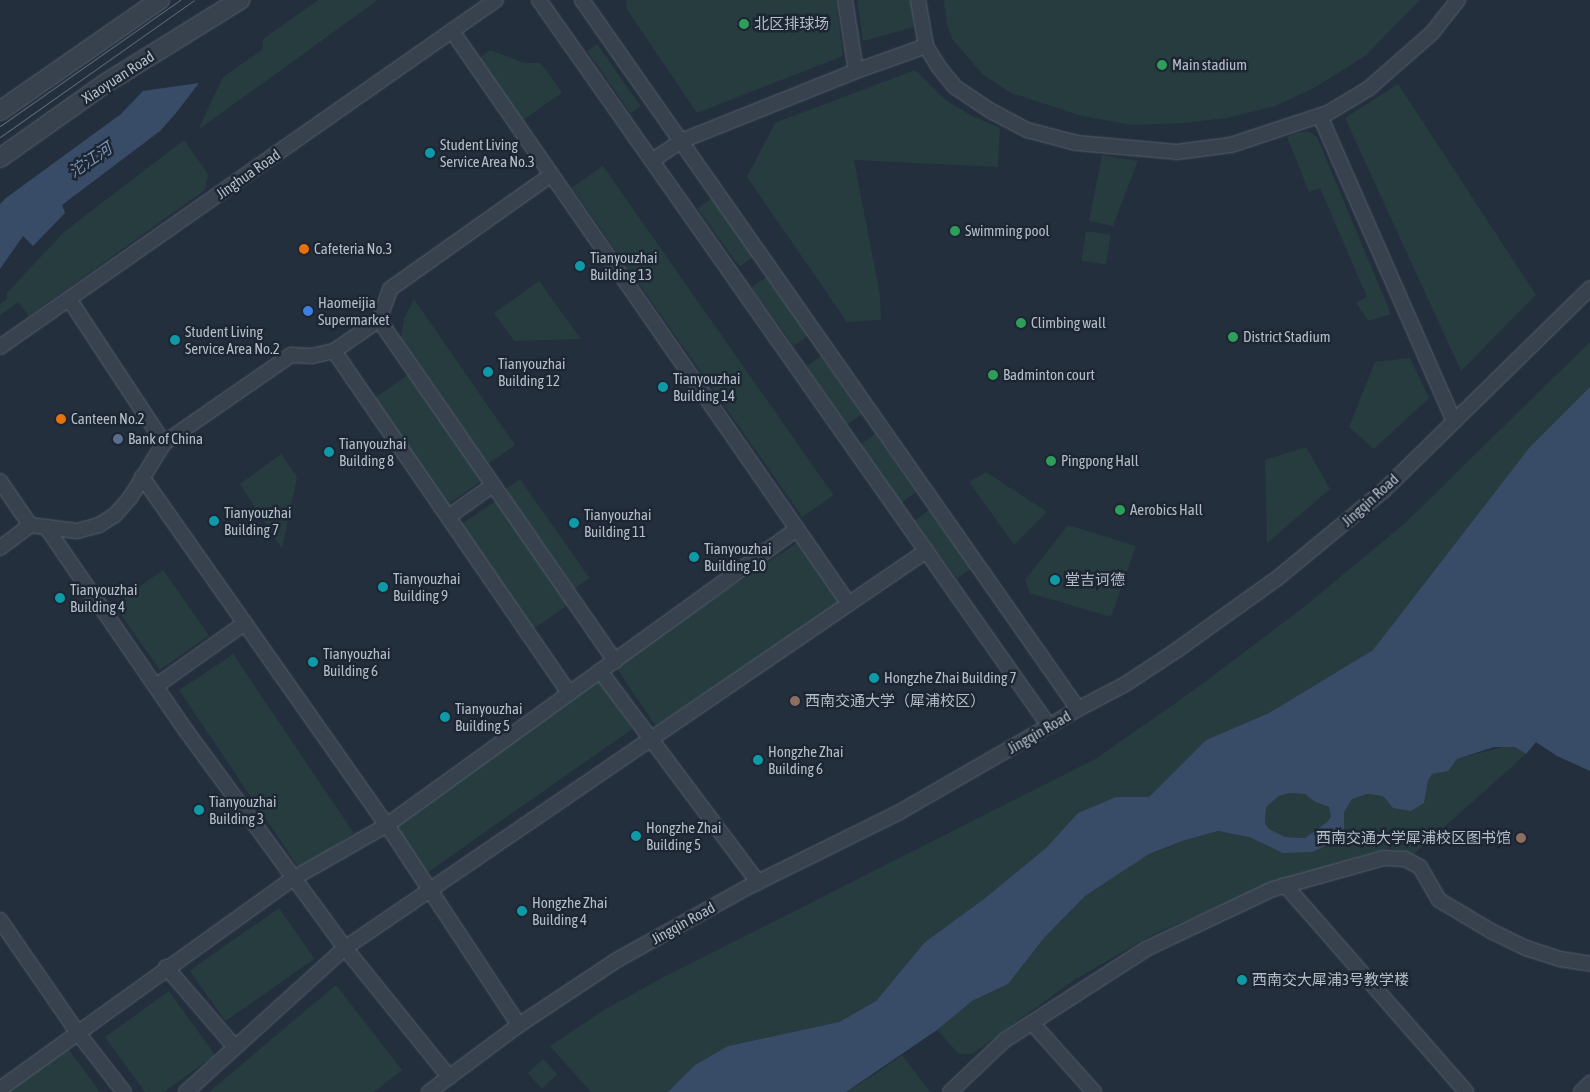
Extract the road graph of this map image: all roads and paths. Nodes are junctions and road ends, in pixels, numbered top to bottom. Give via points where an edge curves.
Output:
1 (160, 0) edge
2 (240, 0) edge
3 (496, 0) edge
4 (539, 0) edge
5 (582, 0) edge
6 (845, 0) edge
7 (918, 0) edge
8 (1458, 0) edge
9 (452, 31) junction
10 (926, 46) junction
11 (856, 71) junction
12 (0, 111) edge
13 (1320, 116) junction
14 (680, 141) junction
15 (0, 158) edge
16 (653, 160) junction
17 (551, 175) junction
18 (1590, 288) edge
19 (69, 299) junction
20 (379, 320) junction
21 (0, 347) edge
22 (334, 351) junction
23 (1454, 421) junction
24 (164, 442) junction
25 (142, 477) junction
26 (0, 481) edge
27 (493, 485) junction
28 (448, 518) junction
29 (30, 526) junction
30 (46, 528) junction
31 (797, 529) junction
32 (0, 548) edge
33 (926, 551) junction
34 (849, 604) junction
35 (245, 623) junction
36 (615, 661) junction
37 (600, 671) junction
38 (156, 686) junction
39 (570, 693) junction
40 (1078, 709) junction
41 (1050, 726) junction
42 (652, 738) junction
43 (387, 825) junction
44 (294, 878) junction
45 (758, 882) junction
46 (1285, 885) junction
47 (430, 890) junction
48 (0, 920) edge
49 (345, 948) junction
50 (1590, 964) edge
51 (166, 967) junction
52 (1032, 1023) junction
53 (519, 1025) junction
54 (78, 1032) junction
55 (234, 1046) junction
56 (449, 1077) junction
57 (1590, 1083) edge
58 (0, 1089) edge
59 (953, 1091) edge
60 (124, 1092) edge
61 (186, 1092) edge
62 (429, 1092) edge
63 (1094, 1092) edge
64 (1466, 1092) edge
65 (1581, 1092) edge

1 - 12 street
2 - 15 street, Xiaoyuan Road via 106,83
3 - 9 street, Jinghua Road
4 - 16 street
5 - 14 street
6 - 11 street
7 - 10 street
8 - 13 street via 1432,33 1368,89
9 - 17 street
9 - 19 street, Jinghua Road
10 - 11 street
10 - 13 street via 955,87 973,100 1027,130 1077,142 1177,152 1231,145
11 - 14 street
13 - 23 street
14 - 16 street
14 - 40 street
16 - 33 street
17 - 20 street via 390,289
17 - 31 street
18 - 23 street, Jingqin Road
19 - 21 street, Jinghua Road
19 - 24 street
20 - 22 street
20 - 27 street
22 - 24 street via 312,356 291,355
22 - 28 street
23 - 40 street, Jingqin Road via 1383,491 1279,577 1124,686
24 - 25 street
25 - 30 street via 125,504 99,525 77,531
25 - 35 street
26 - 29 street
27 - 28 street
27 - 36 street
28 - 39 street
29 - 30 street
29 - 32 street
30 - 38 street
31 - 34 street
31 - 36 street
33 - 34 street
33 - 41 street
34 - 42 street
35 - 38 street
35 - 43 street
36 - 37 street
37 - 39 street
37 - 42 street
38 - 44 street
39 - 43 street
40 - 41 street, Jingqin Road
41 - 45 street, Jingqin Road via 898,813
42 - 45 street
42 - 47 street
43 - 44 street
43 - 47 street
44 - 49 street
44 - 51 street
45 - 53 street, Jingqin Road via 617,960
46 - 50 street via 1384,858 1405,859 1420,867 1439,900 1491,931 1526,948
46 - 52 street via 1146,949
46 - 64 street
47 - 49 street
47 - 53 street
48 - 54 street
49 - 55 street
49 - 56 street
51 - 54 street
51 - 55 street
52 - 59 street via 1005,1040
52 - 63 street
53 - 56 street, Jingqin Road
54 - 58 street
54 - 60 street
55 - 61 street
56 - 62 street, Jingqin Road
57 - 65 street

